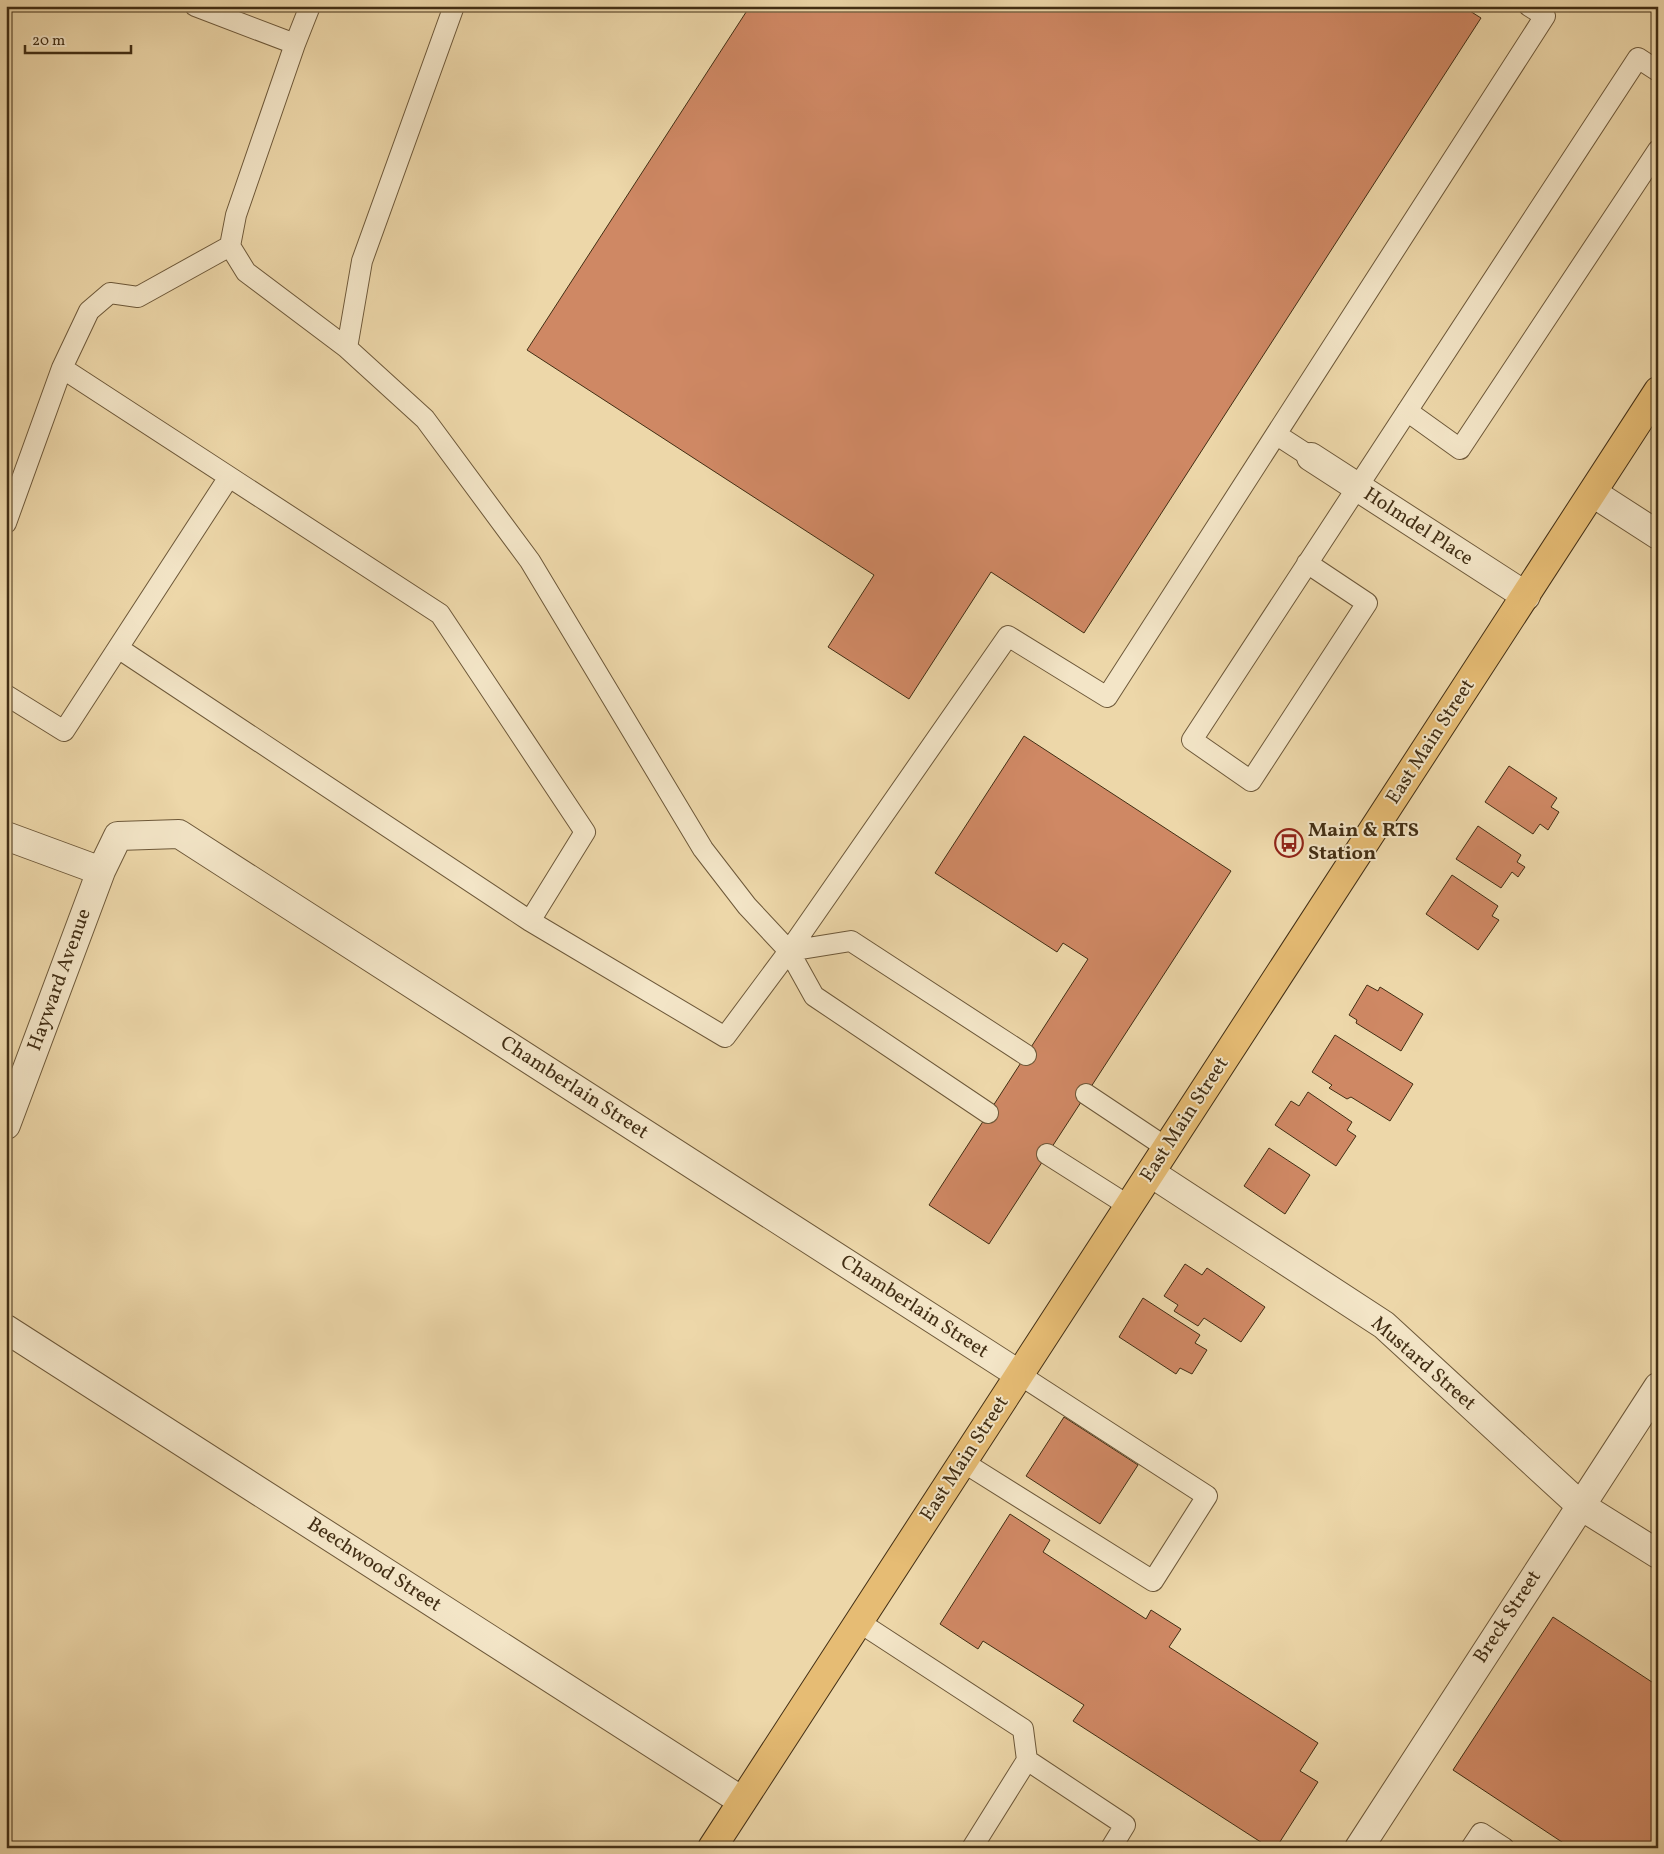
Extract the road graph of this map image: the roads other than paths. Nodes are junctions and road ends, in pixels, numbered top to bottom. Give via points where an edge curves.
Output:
1 (195, 6) edge
2 (310, 6) edge
3 (454, 6) edge
4 (1529, 6) edge
5 (295, 44) junction
6 (1658, 70) edge
7 (1658, 150) edge
8 (230, 246) junction
9 (347, 348) junction
10 (62, 368) junction
11 (1658, 391) edge
12 (1407, 411) junction
13 (1277, 435) junction
14 (1311, 457) joint
15 (229, 477) junction
16 (1357, 487) junction
17 (1593, 493) junction
18 (6, 523) edge
19 (1658, 535) edge
20 (1308, 563) junction
21 (1526, 596) junction
22 (118, 648) junction
23 (6, 695) edge
24 (6, 836) edge
25 (118, 836) joint
26 (100, 870) junction
27 (530, 921) junction
28 (789, 951) junction
29 (1026, 1055) dead end
30 (1086, 1094) dead end
31 (988, 1113) dead end
32 (6, 1125) edge
33 (1167, 1148) junction
34 (1047, 1154) dead end
35 (1151, 1173) junction
36 (1129, 1206) junction
37 (6, 1330) edge
38 (1020, 1375) junction
39 (1658, 1387) edge
40 (963, 1462) junction
41 (1581, 1506) junction
42 (1658, 1554) edge
43 (859, 1622) junction
44 (1028, 1760) junction
45 (742, 1801) junction
46 (712, 1848) edge
47 (972, 1848) edge
48 (1110, 1848) edge
49 (1358, 1848) edge
50 (1471, 1848) edge
51 (1504, 1848) edge

1 - 5 lane
2 - 5 lane
3 - 9 lane via 362,261
4 - 13 lane via 1545,16
5 - 8 lane via 236,215
6 - 12 lane via 1638,58
7 - 12 lane via 1460,449
8 - 9 lane via 246,272
8 - 10 lane via 138,297 110,293 89,311
9 - 28 lane via 425,419 524,553 703,849 747,906
10 - 15 lane
10 - 18 lane
11 - 17 main road, East Main Street
12 - 16 lane
13 - 14 lane
13 - 28 lane via 1107,697 1008,636
14 - 16 street, Holmdel Place
15 - 22 lane
15 - 27 lane via 440,614 585,832
16 - 20 lane
16 - 21 street, Holmdel Place
17 - 19 street
17 - 21 main road, East Main Street
20 - 20 lane via 1367,602 1251,781 1192,740
21 - 33 main road, East Main Street
22 - 23 lane via 64,731
22 - 27 lane
24 - 26 street
25 - 26 street, Hayward Avenue
25 - 38 street, Chamberlain Street via 179,834
26 - 32 street, Hayward Avenue
27 - 28 lane via 725,1036
28 - 29 lane via 851,941
28 - 31 lane via 814,996
30 - 33 lane
33 - 35 main road, East Main Street
34 - 36 lane
35 - 36 main road, East Main Street
35 - 41 street, Mustard Street via 1384,1325
36 - 38 main road, East Main Street
37 - 45 street, Beechwood Street
38 - 40 main road, East Main Street
38 - 40 lane via 1207,1496 1153,1581
39 - 41 street, Breck Street
40 - 43 main road, East Main Street
41 - 42 street, Mustard Street
41 - 49 street, Breck Street
43 - 44 lane via 1022,1729
43 - 45 main road, East Main Street
44 - 47 lane
44 - 48 lane via 1125,1825
45 - 46 main road, East Main Street
50 - 51 lane via 1481,1833

